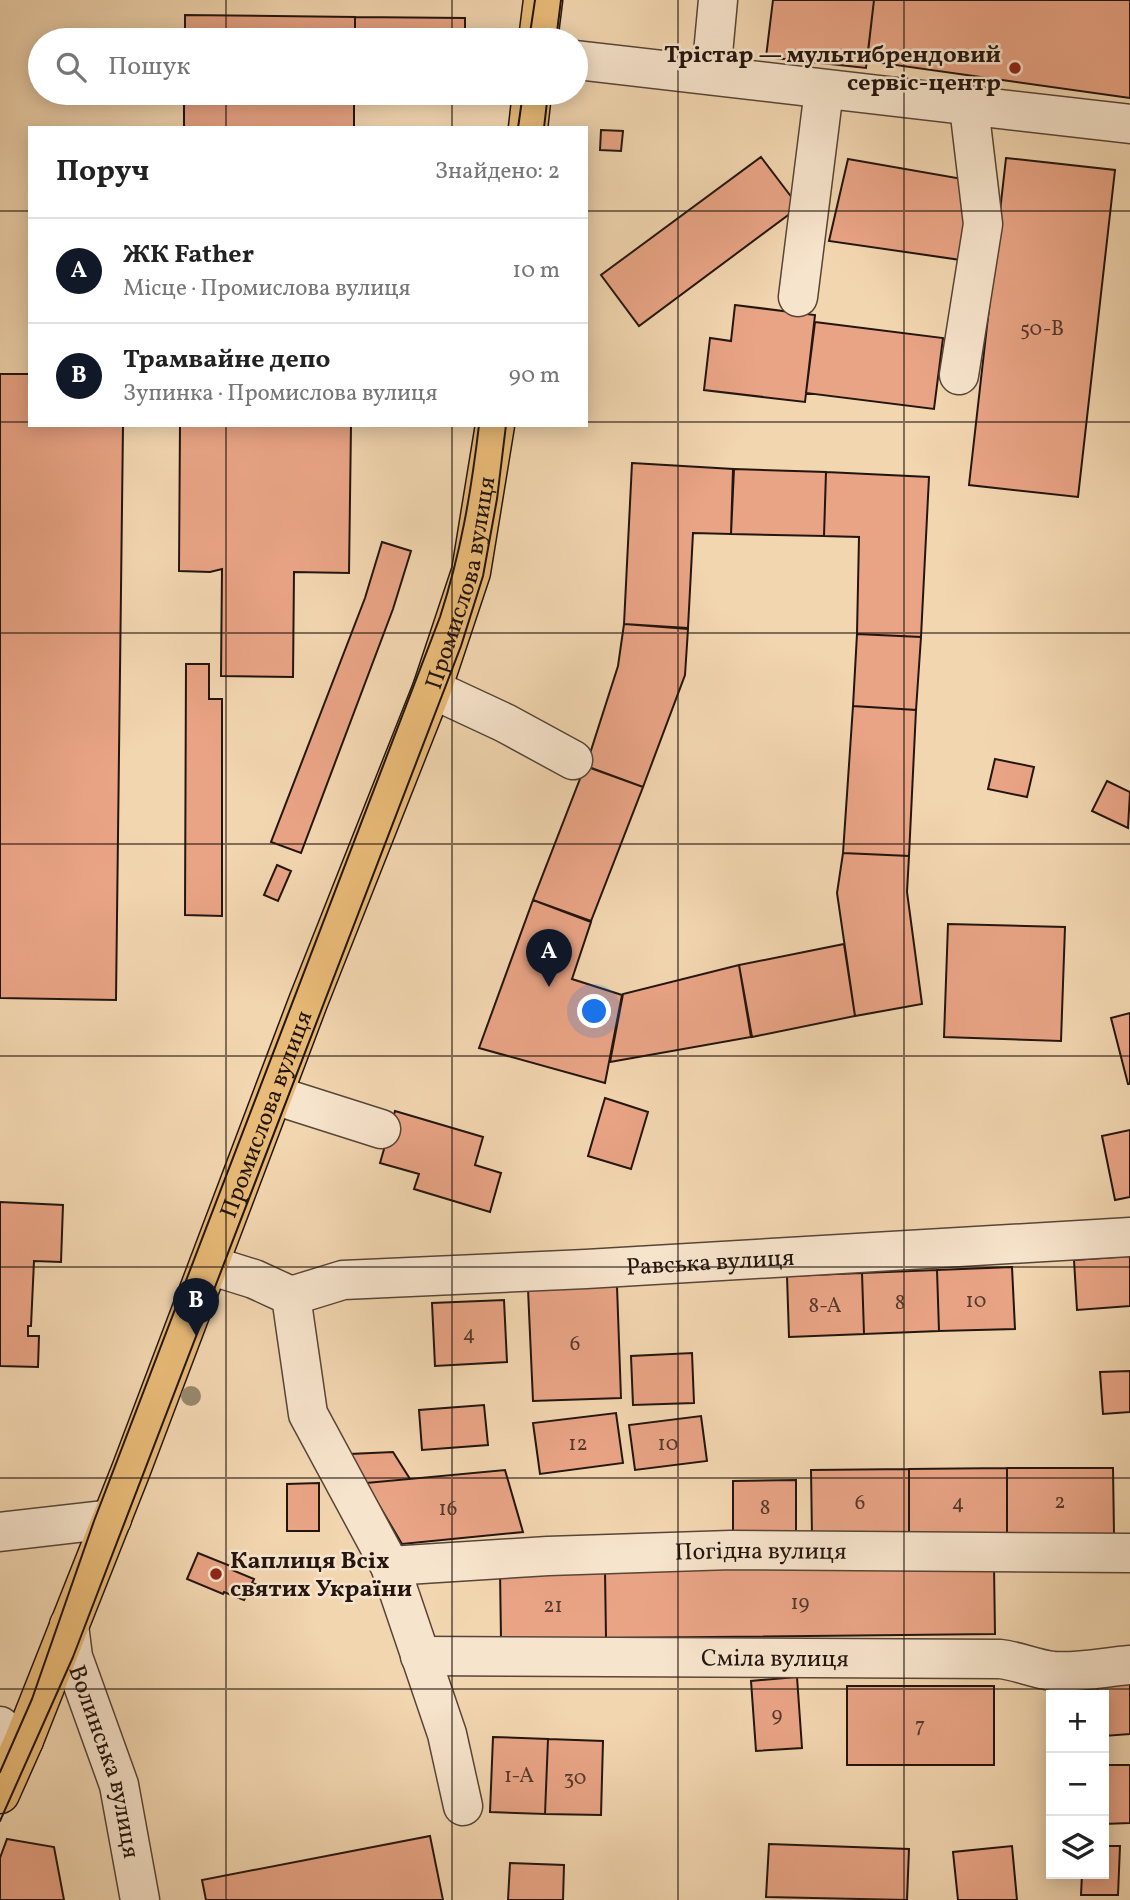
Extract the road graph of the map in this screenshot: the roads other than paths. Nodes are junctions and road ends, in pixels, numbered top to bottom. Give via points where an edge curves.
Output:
1 (543, 0) edge
2 (718, 0) edge
3 (540, 28) edge
4 (588, 61) edge
5 (711, 75) junction
6 (824, 90) junction
7 (530, 105) edge
8 (970, 107) junction
9 (1130, 124) edge
10 (528, 126) edge
11 (798, 297) dead end
12 (959, 375) dead end
13 (495, 427) edge
14 (432, 690) junction
15 (573, 760) dead end
16 (274, 1095) junction
17 (381, 1129) dead end
18 (1130, 1237) edge
19 (209, 1265) junction
20 (291, 1296) junction
21 (112, 1519) junction
22 (0, 1532) edge
23 (1130, 1553) edge
24 (390, 1566) junction
25 (69, 1625) junction
26 (420, 1656) junction
27 (1130, 1665) edge
28 (12, 1733) edge
29 (0, 1794) edge
30 (463, 1806) dead end
31 (140, 1900) edge

1 - 3 main road
2 - 5 street
4 - 5 street
5 - 6 street
6 - 8 street
6 - 11 street
7 - 10 main road
8 - 9 street
8 - 12 street via 983,224
13 - 14 main road, Промислова вулиця via 471,572
14 - 15 street
14 - 16 main road, Промислова вулиця
16 - 17 street
16 - 19 main road, Промислова вулиця
18 - 20 street, Равська вулиця via 343,1280
19 - 20 street
19 - 21 main road, Промислова вулиця
20 - 24 street via 308,1414
21 - 22 street
21 - 25 main road, Промислова вулиця
23 - 24 street, Погідна вулиця via 732,1550
24 - 26 street
25 - 28 main road, Промислова вулиця
25 - 31 street, Волинська вулиця via 73,1657 118,1785
26 - 27 street, Сміла вулиця via 1000,1659 1058,1671
26 - 30 street via 447,1734
28 - 29 main road, Промислова вулиця

